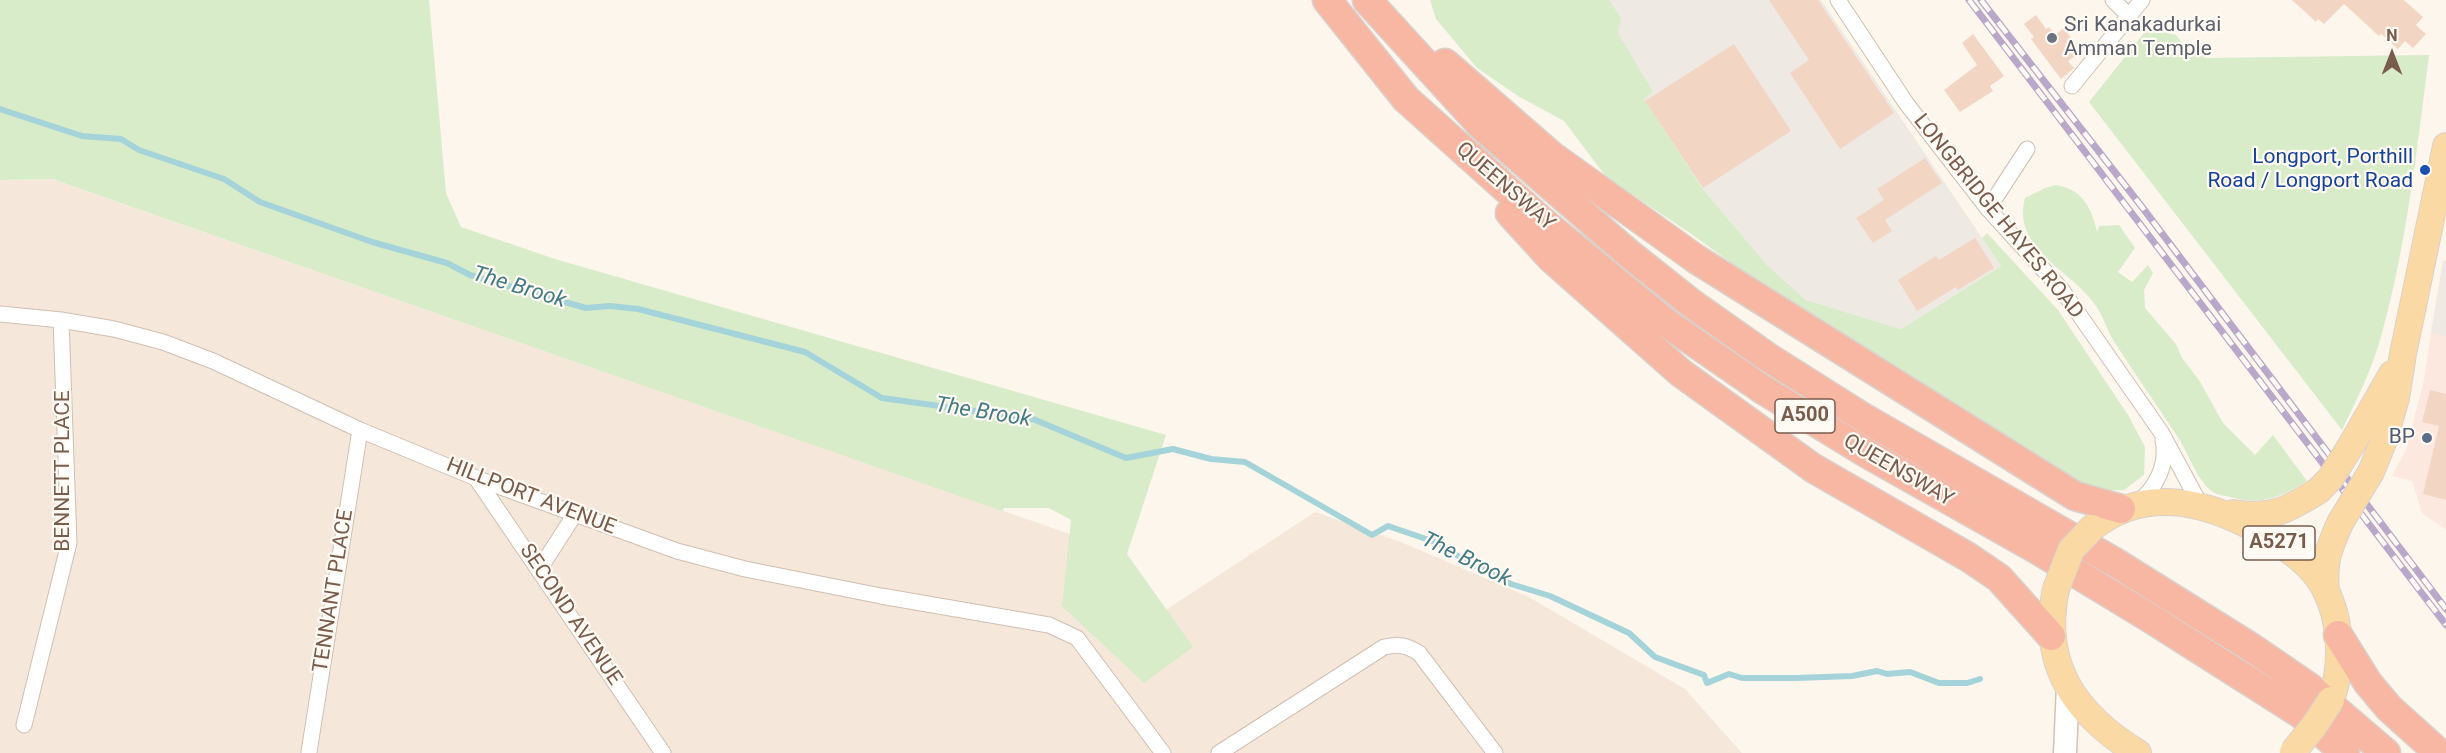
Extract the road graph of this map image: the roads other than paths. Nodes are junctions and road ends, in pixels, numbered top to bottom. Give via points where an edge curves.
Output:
1 (1327, 0) edge
2 (1368, 0) edge
3 (1373, 0) edge
4 (1839, 0) edge
5 (2113, 0) edge
6 (2142, 0) edge
7 (2128, 15) junction
8 (2072, 86) dead end
9 (1406, 99) junction
10 (2446, 146) edge
11 (2028, 149) dead end
12 (1988, 209) junction
13 (0, 314) edge
14 (61, 320) junction
15 (2403, 354) junction
16 (360, 430) junction
17 (2161, 432) junction
18 (476, 478) junction
19 (2129, 506) junction
20 (2211, 508) junction
21 (575, 514) junction
22 (539, 570) junction
23 (2326, 590) junction
24 (2338, 635) junction
25 (2051, 636) junction
26 (2068, 686) junction
27 (24, 724) dead end
28 (309, 752) edge
29 (2292, 752) edge
30 (663, 753) edge
31 (1163, 753) edge
32 (1219, 753) edge
33 (1495, 753) edge
34 (2065, 753) edge
35 (2138, 753) edge
36 (2345, 753) edge
37 (2386, 753) edge
38 (2439, 753) edge

1 - 9 highway, QUEENSWAY / A500
2 - 37 highway, QUEENSWAY / A500 via 1481,125 1691,303 1864,418 2116,563 2252,648 2309,687
3 - 19 highway via 1552,156 1696,259 2075,496
4 - 12 street, LONGBRIDGE HAYES ROAD via 1906,102
5 - 7 street
6 - 7 street
7 - 8 street
9 - 25 highway via 1552,259 1681,373 1813,468 1999,578
9 - 36 highway, QUEENSWAY / A500 via 1542,221 1657,315 1742,376 2150,618 2301,714
10 - 15 main road, A5271
11 - 12 street
12 - 17 street, LONGBRIDGE HAYES ROAD via 2062,290
13 - 14 street, HILLPORT AVENUE
14 - 16 street, HILLPORT AVENUE via 114,329 173,346
14 - 27 street, BENNETT PLACE via 69,543
15 - 20 main road, A5271, bridge via 2352,444 2318,491 2290,509 2272,515
15 - 23 main road, A5271, bridge via 2384,440 2371,472 2328,549 2324,568
16 - 18 street, HILLPORT AVENUE
16 - 28 street, TENNANT PLACE
17 - 19 street via 2164,448 2158,480 2148,494
17 - 20 street, LONGBRIDGE HAYES ROAD
18 - 21 street, HILLPORT AVENUE
18 - 22 street, SECOND AVENUE
19 - 20 main road, A5271 via 2177,502
19 - 25 main road, A5271, bridge via 2105,517 2072,550 2056,589
20 - 23 main road, A5271 via 2258,530 2293,553 2307,563
21 - 22 street
21 - 31 street, HILLPORT AVENUE via 677,551 745,569 1049,625 1077,638
22 - 30 street, SECOND AVENUE
23 - 24 main road, A5271
24 - 29 main road, A5271, bridge via 2336,686 2331,700
24 - 38 highway via 2389,708
25 - 26 main road, A5271
26 - 34 main road
26 - 35 main road, A5271 via 2078,703 2112,737
32 - 33 street via 1384,647 1407,645 1419,653

